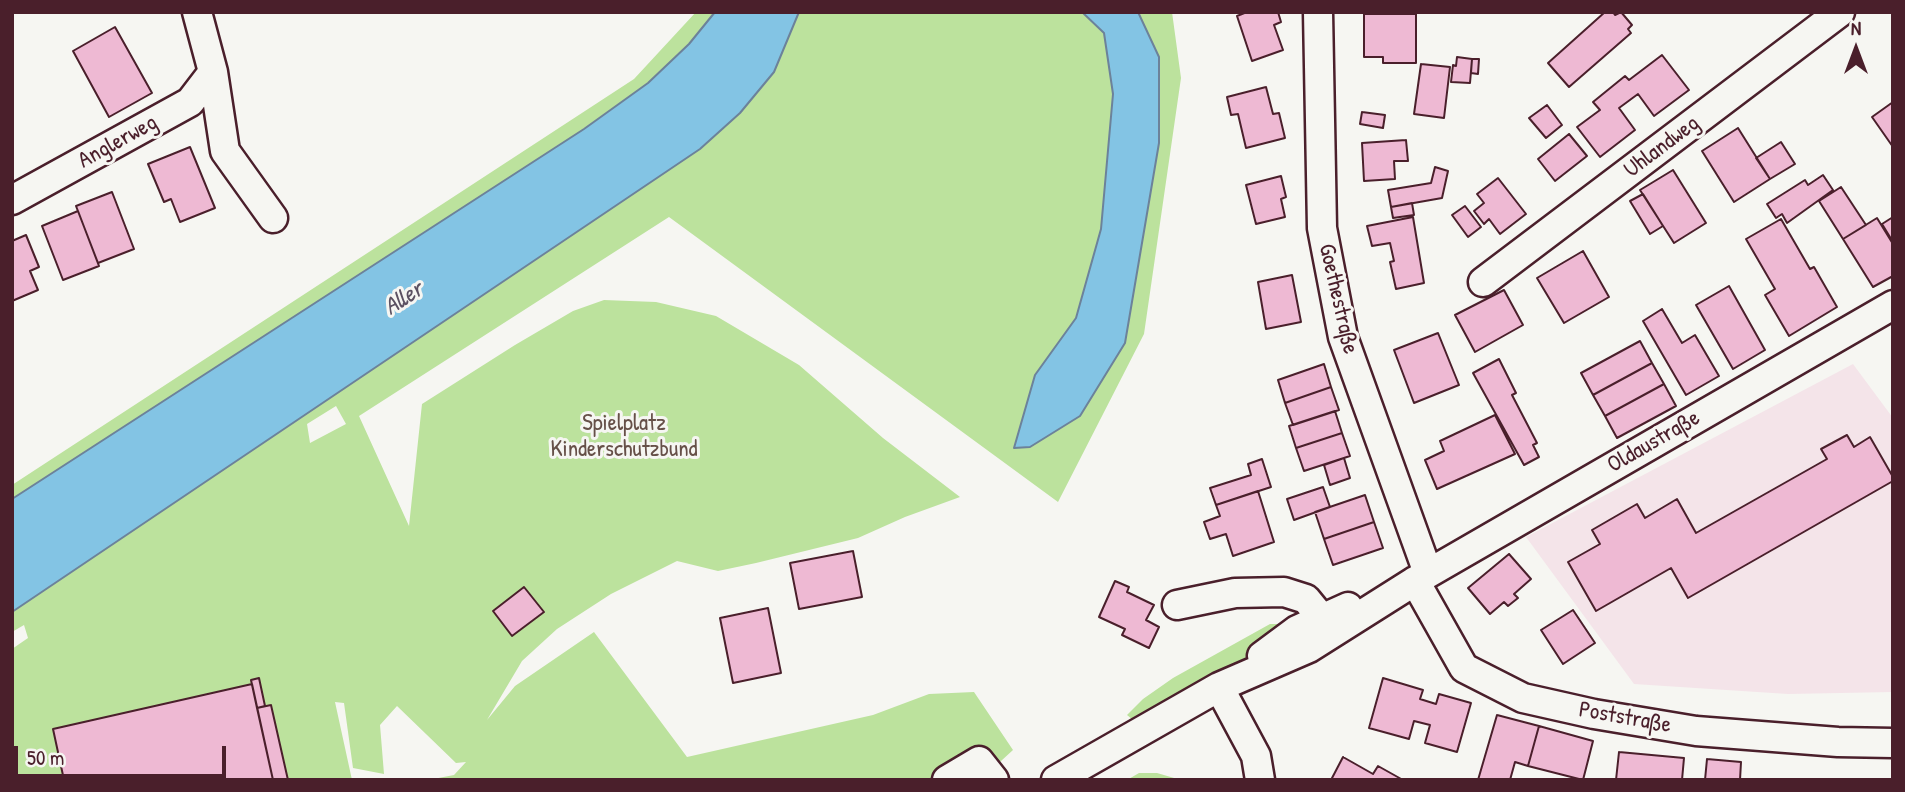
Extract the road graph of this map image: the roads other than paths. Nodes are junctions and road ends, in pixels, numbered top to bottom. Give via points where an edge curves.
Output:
1 (197, 12) edge
2 (1318, 12) edge
3 (1840, 12) edge
4 (213, 72) junction
5 (12, 200) edge
6 (273, 218) dead end
7 (1483, 282) dead end
8 (1893, 304) edge
9 (1422, 577) junction
10 (1177, 605) dead end
11 (1328, 625) junction
12 (1219, 687) junction
13 (1893, 743) edge
14 (947, 780) edge
15 (994, 780) edge
16 (1056, 780) edge
17 (1260, 780) edge

1 - 4 street
2 - 9 street, Goethestraße via 1322,228 1343,337
3 - 7 street, Uhlandweg
4 - 5 street, Anglerweg via 190,102
4 - 6 street via 225,151
8 - 9 street, Oldaustraße
9 - 11 street, Oldaustraße
9 - 13 street, Poststraße via 1464,668 1522,698 1696,731
10 - 11 street via 1235,593 1284,592 1306,599
11 - 12 street, Oldaustraße via 1309,648
12 - 16 street, Oldaustraße
12 - 17 street via 1256,756
14 - 15 street via 979,761

